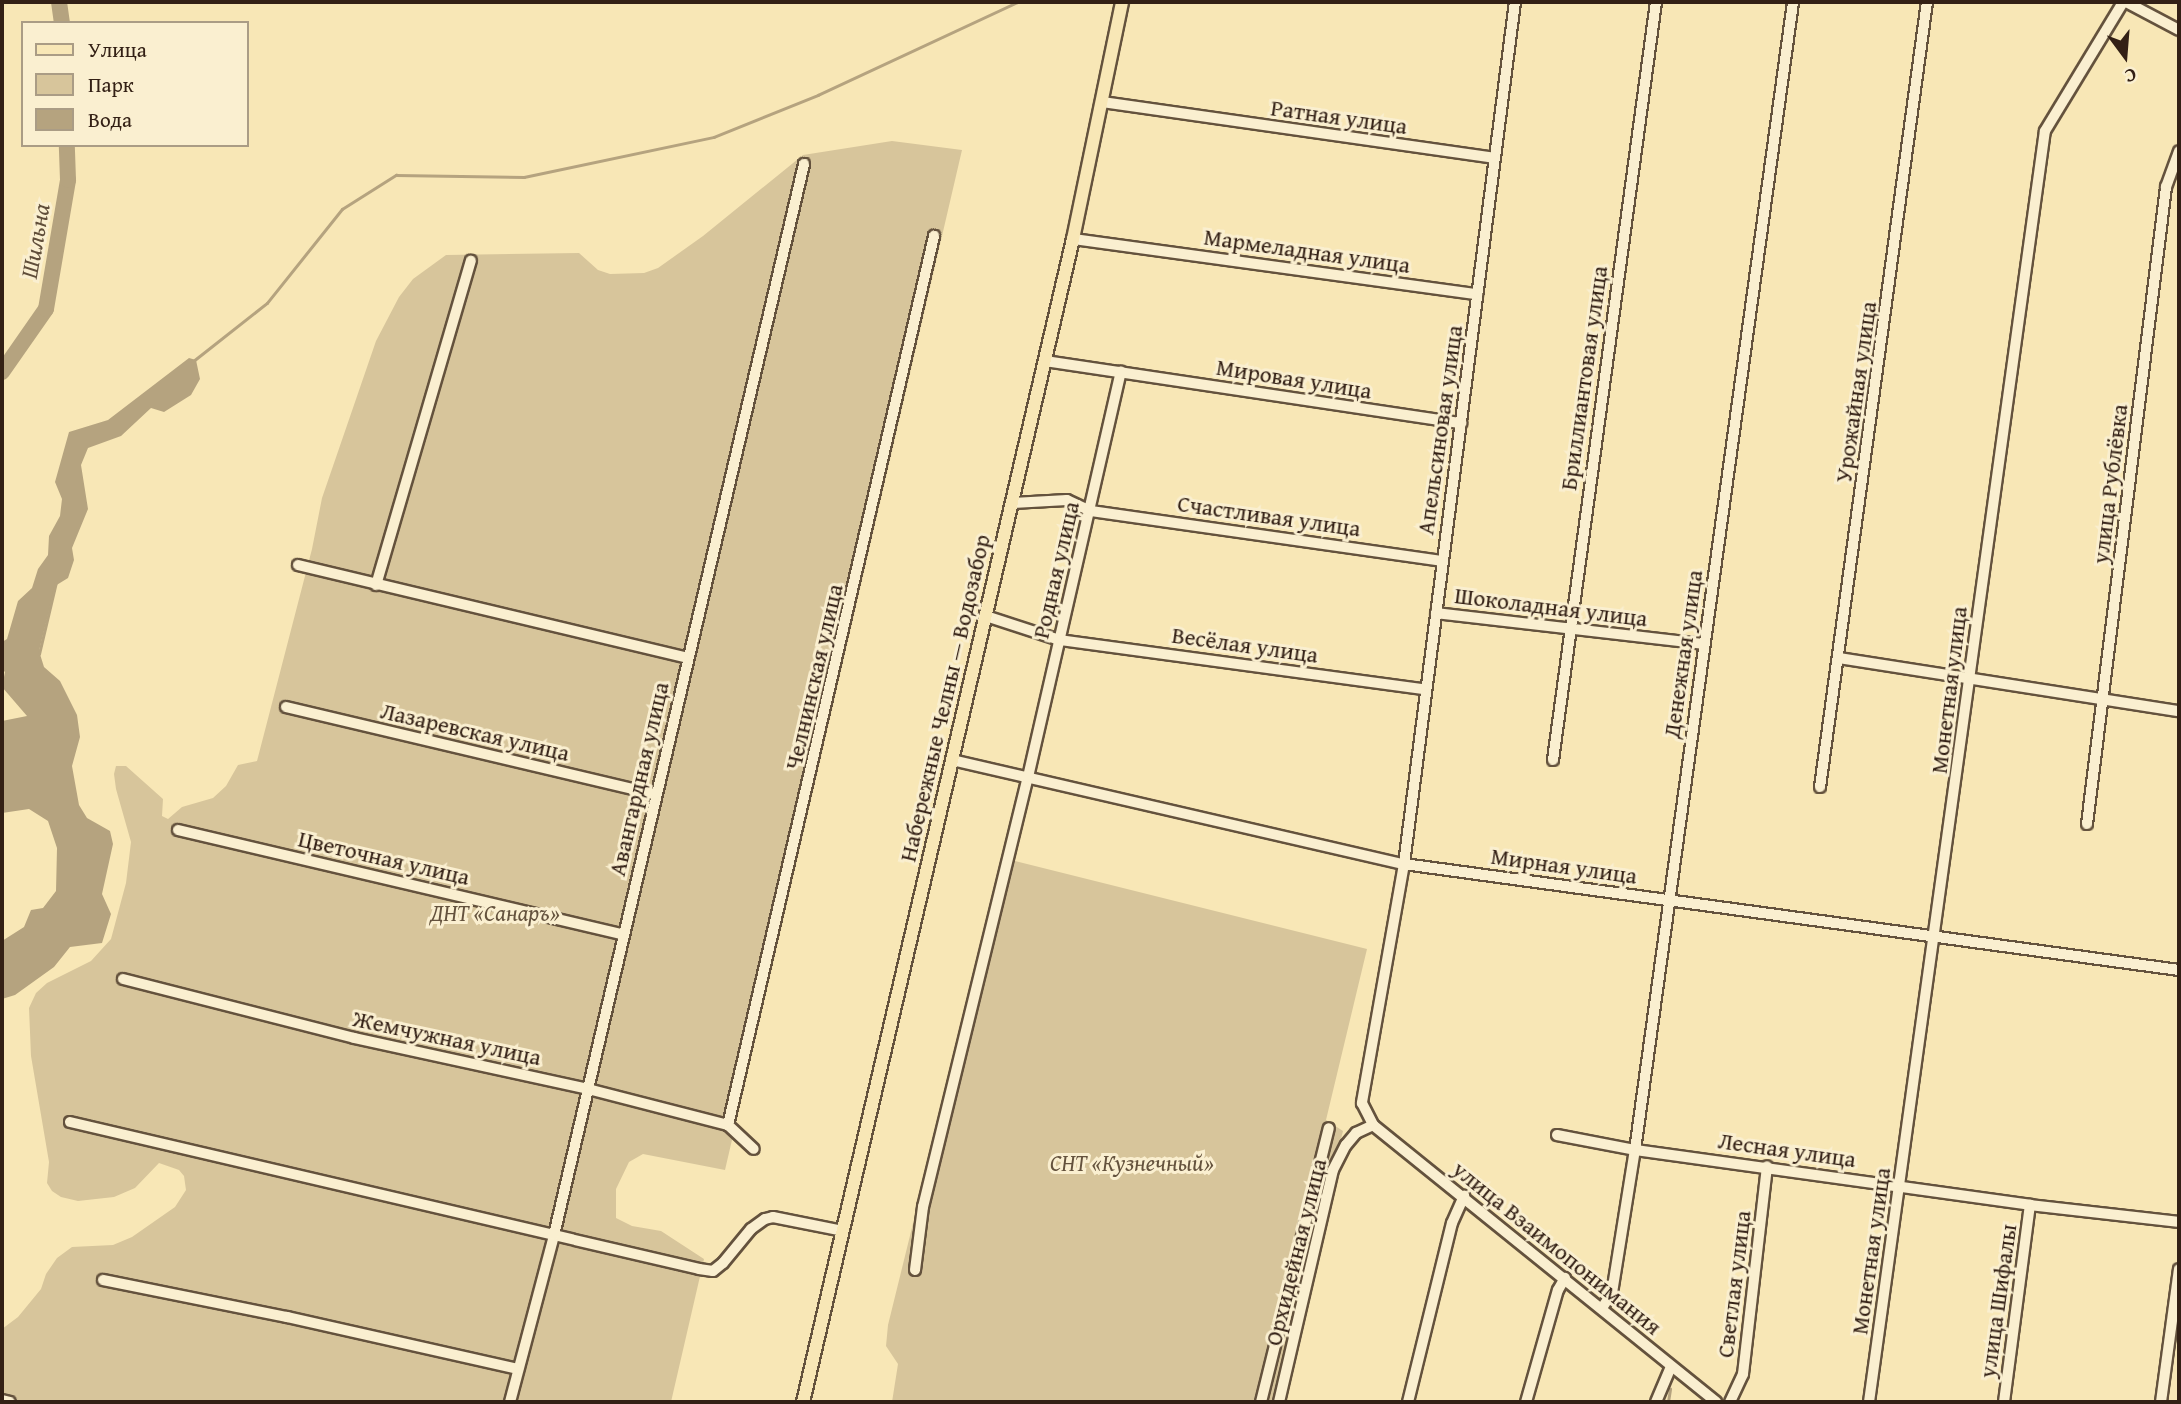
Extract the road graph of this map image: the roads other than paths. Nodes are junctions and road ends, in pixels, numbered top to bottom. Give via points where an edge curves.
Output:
1 (1122, 2) edge
2 (1515, 2) edge
3 (1656, 2) edge
4 (1793, 2) edge
5 (1927, 2) edge
6 (2125, 2) edge
7 (2179, 30) edge
8 (1102, 102) junction
9 (2179, 151) edge
10 (1494, 158) junction
11 (804, 164) dead end
12 (934, 236) dead end
13 (1073, 239) junction
14 (471, 261) dead end
15 (1477, 294) junction
16 (1045, 361) junction
17 (1121, 372) junction
18 (1461, 423) junction
19 (1013, 503) junction
20 (1091, 511) junction
21 (1441, 561) junction
22 (298, 565) dead end
23 (376, 585) junction
24 (1436, 613) junction
25 (986, 616) junction
26 (1569, 628) junction
27 (1060, 640) junction
28 (1704, 644) junction
29 (687, 658) junction
30 (1839, 658) junction
31 (1970, 680) junction
32 (1424, 689) junction
33 (2103, 699) junction
34 (286, 707) dead end
35 (2179, 711) edge
36 (952, 760) junction
37 (1553, 760) dead end
38 (1028, 777) junction
39 (1820, 787) dead end
40 (655, 794) junction
41 (2087, 824) dead end
42 (178, 830) dead end
43 (1404, 864) junction
44 (1670, 899) junction
45 (622, 934) junction
46 (1933, 936) junction
47 (2179, 970) edge
48 (123, 979) dead end
49 (588, 1089) junction
50 (70, 1122) dead end
51 (727, 1125) junction
52 (1373, 1125) junction
53 (1329, 1128) dead end
54 (1557, 1135) dead end
55 (754, 1149) dead end
56 (1635, 1150) junction
57 (1767, 1166) junction
58 (1900, 1184) junction
59 (1464, 1196) junction
60 (2030, 1205) junction
61 (2179, 1222) edge
62 (844, 1231) junction
63 (554, 1235) junction
64 (2179, 1269) edge
65 (915, 1270) dead end
66 (1565, 1278) junction
67 (103, 1280) dead end
68 (1602, 1308) junction
69 (1671, 1367) junction
70 (518, 1369) junction
71 (2, 1401) edge
72 (10, 1402) edge
73 (510, 1402) edge
74 (803, 1402) edge
75 (1261, 1402) edge
76 (1279, 1402) edge
77 (1408, 1402) edge
78 (1526, 1402) edge
79 (1656, 1402) edge
80 (1716, 1402) edge
81 (1730, 1402) edge
82 (1870, 1402) edge
83 (2004, 1402) edge
84 (2161, 1402) edge

1 - 8 main road, Набережные Челны — Водозабор
2 - 10 street, Апельсиновая улица
3 - 26 street, Бриллиантовая улица
4 - 28 street, Денежная улица
5 - 30 street, Урожайная улица
6 - 7 street
6 - 31 street, Монетная улица via 2045,131
8 - 10 street, Ратная улица
8 - 13 main road, Набережные Челны — Водозабор
9 - 33 street, улица Рублёвка via 2166,187
10 - 15 street, Апельсиновая улица
11 - 29 street, Авангардная улица
12 - 51 street, Челнинская улица
13 - 15 street, Мармеладная улица
13 - 16 main road, Набережные Челны — Водозабор
14 - 23 street
15 - 18 street, Апельсиновая улица
16 - 17 street, Мировая улица
16 - 19 main road, Набережные Челны — Водозабор
17 - 18 street, Мировая улица
17 - 20 street, Родная улица
18 - 21 street, Апельсиновая улица
19 - 20 street, Счастливая улица via 1067,500
19 - 25 main road, Набережные Челны — Водозабор
20 - 21 street, Счастливая улица
20 - 27 street, Родная улица
21 - 24 street, Апельсиновая улица
22 - 23 street
23 - 29 street
24 - 26 street, Шоколадная улица
24 - 32 street, Апельсиновая улица
25 - 27 street, Весёлая улица
25 - 36 main road, Набережные Челны — Водозабор
26 - 28 street, Шоколадная улица
26 - 37 street, Бриллиантовая улица
27 - 32 street, Весёлая улица
27 - 38 street, Родная улица
28 - 44 street, Денежная улица
29 - 40 street, Авангардная улица
30 - 31 street
30 - 39 street, Урожайная улица
31 - 33 street
31 - 46 street, Монетная улица
32 - 43 street, Апельсиновая улица
33 - 35 street
33 - 41 street, улица Рублёвка
34 - 40 street, Лазаревская улица
36 - 38 street, Мирная улица
36 - 62 main road, Набережные Челны — Водозабор
38 - 43 street, Мирная улица
38 - 65 street, Родная улица via 923,1207
40 - 45 street, Авангардная улица
42 - 45 street, Цветочная улица
43 - 44 street, Мирная улица
43 - 52 street, Апельсиновая улица via 1362,1103
44 - 46 street, Мирная улица
44 - 56 street, Денежная улица
45 - 49 street, Авангардная улица
46 - 47 street, Мирная улица
46 - 58 street, Монетная улица
48 - 49 street, Жемчужная улица via 354,1038
49 - 51 street, Жемчужная улица
49 - 63 street, Авангардная улица
50 - 63 street
51 - 55 street, Жемчужная улица
52 - 59 street, улица Взаимопонимания
52 - 76 street, Орхидейная улица via 1356,1133 1333,1170
53 - 75 street
54 - 56 street, Лесная улица
56 - 57 street, Лесная улица
56 - 68 street, Денежная улица via 1612,1293
57 - 58 street, Лесная улица
57 - 81 street, Светлая улица via 1743,1374
58 - 60 street, Лесная улица
58 - 82 street, Монетная улица
59 - 66 street, улица Взаимопонимания
59 - 77 street via 1452,1223
60 - 61 street, Лесная улица
60 - 83 street, улица Шифалы
62 - 63 street via 765,1219 713,1271
62 - 74 main road, Набережные Челны — Водозабор
63 - 70 street, Авангардная улица
64 - 84 street
66 - 68 street, улица Взаимопонимания
66 - 78 street
67 - 70 street
68 - 69 street, улица Взаимопонимания
69 - 79 street
69 - 80 street, улица Взаимопонимания
70 - 73 street, Авангардная улица
71 - 72 street

